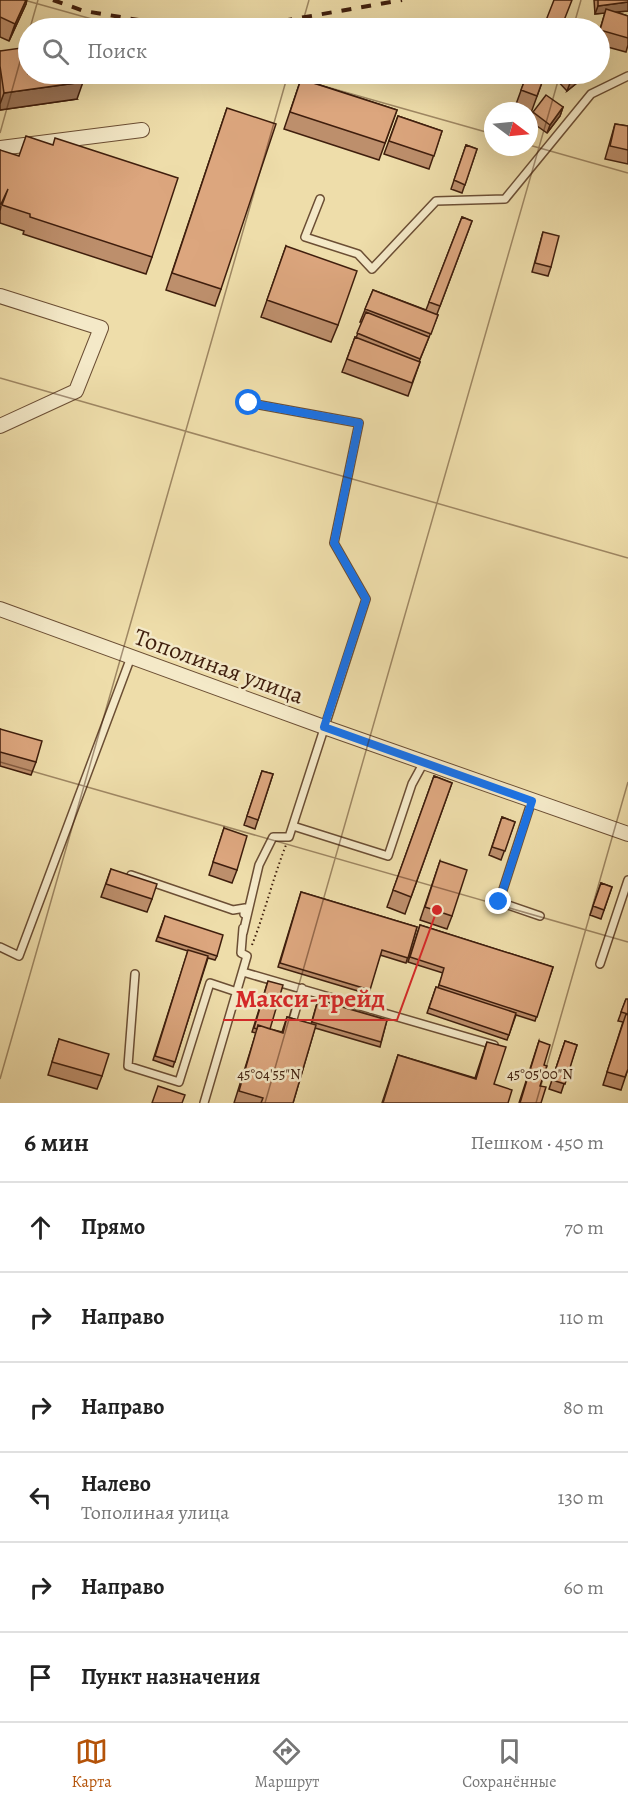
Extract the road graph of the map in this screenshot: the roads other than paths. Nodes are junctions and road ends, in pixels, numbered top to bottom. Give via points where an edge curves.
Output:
1 (628, 76) edge
2 (142, 130) dead end
3 (0, 148) edge
4 (320, 199) dead end
5 (0, 296) edge
6 (249, 403) dead end
7 (0, 426) edge
8 (0, 609) edge
9 (131, 657) junction
10 (324, 727) junction
11 (424, 762) junction
12 (532, 801) junction
13 (293, 826) junction
14 (628, 834) edge
15 (131, 874) edge
16 (628, 880) edge
17 (540, 916) dead end
18 (243, 933) junction
19 (0, 947) edge
20 (600, 964) dead end
21 (243, 972) junction
22 (135, 974) dead end
23 (302, 988) junction
24 (237, 992) junction
25 (290, 1029) edge
26 (498, 1046) edge
27 (204, 1103) edge

1 - 4 lane via 591,94 505,199 436,201 372,270 358,254 305,237
2 - 3 street
5 - 7 street via 101,328 76,391
6 - 10 lane via 359,423 334,543 366,599
8 - 9 street, Тополиная улица
9 - 10 street, Тополиная улица
9 - 19 lane via 19,956
10 - 11 street, Тополиная улица
10 - 13 lane
11 - 12 street, Тополиная улица
11 - 13 lane via 412,784 388,856
12 - 14 street, Тополиная улица
12 - 17 lane via 499,902
13 - 18 lane via 289,837 273,837 259,865
15 - 18 lane via 233,910 245,908
16 - 20 lane
18 - 21 lane via 241,953 247,956
21 - 23 lane
21 - 24 lane
22 - 24 lane via 129,1066 179,1082 210,983
23 - 25 lane
23 - 26 lane
24 - 27 lane

